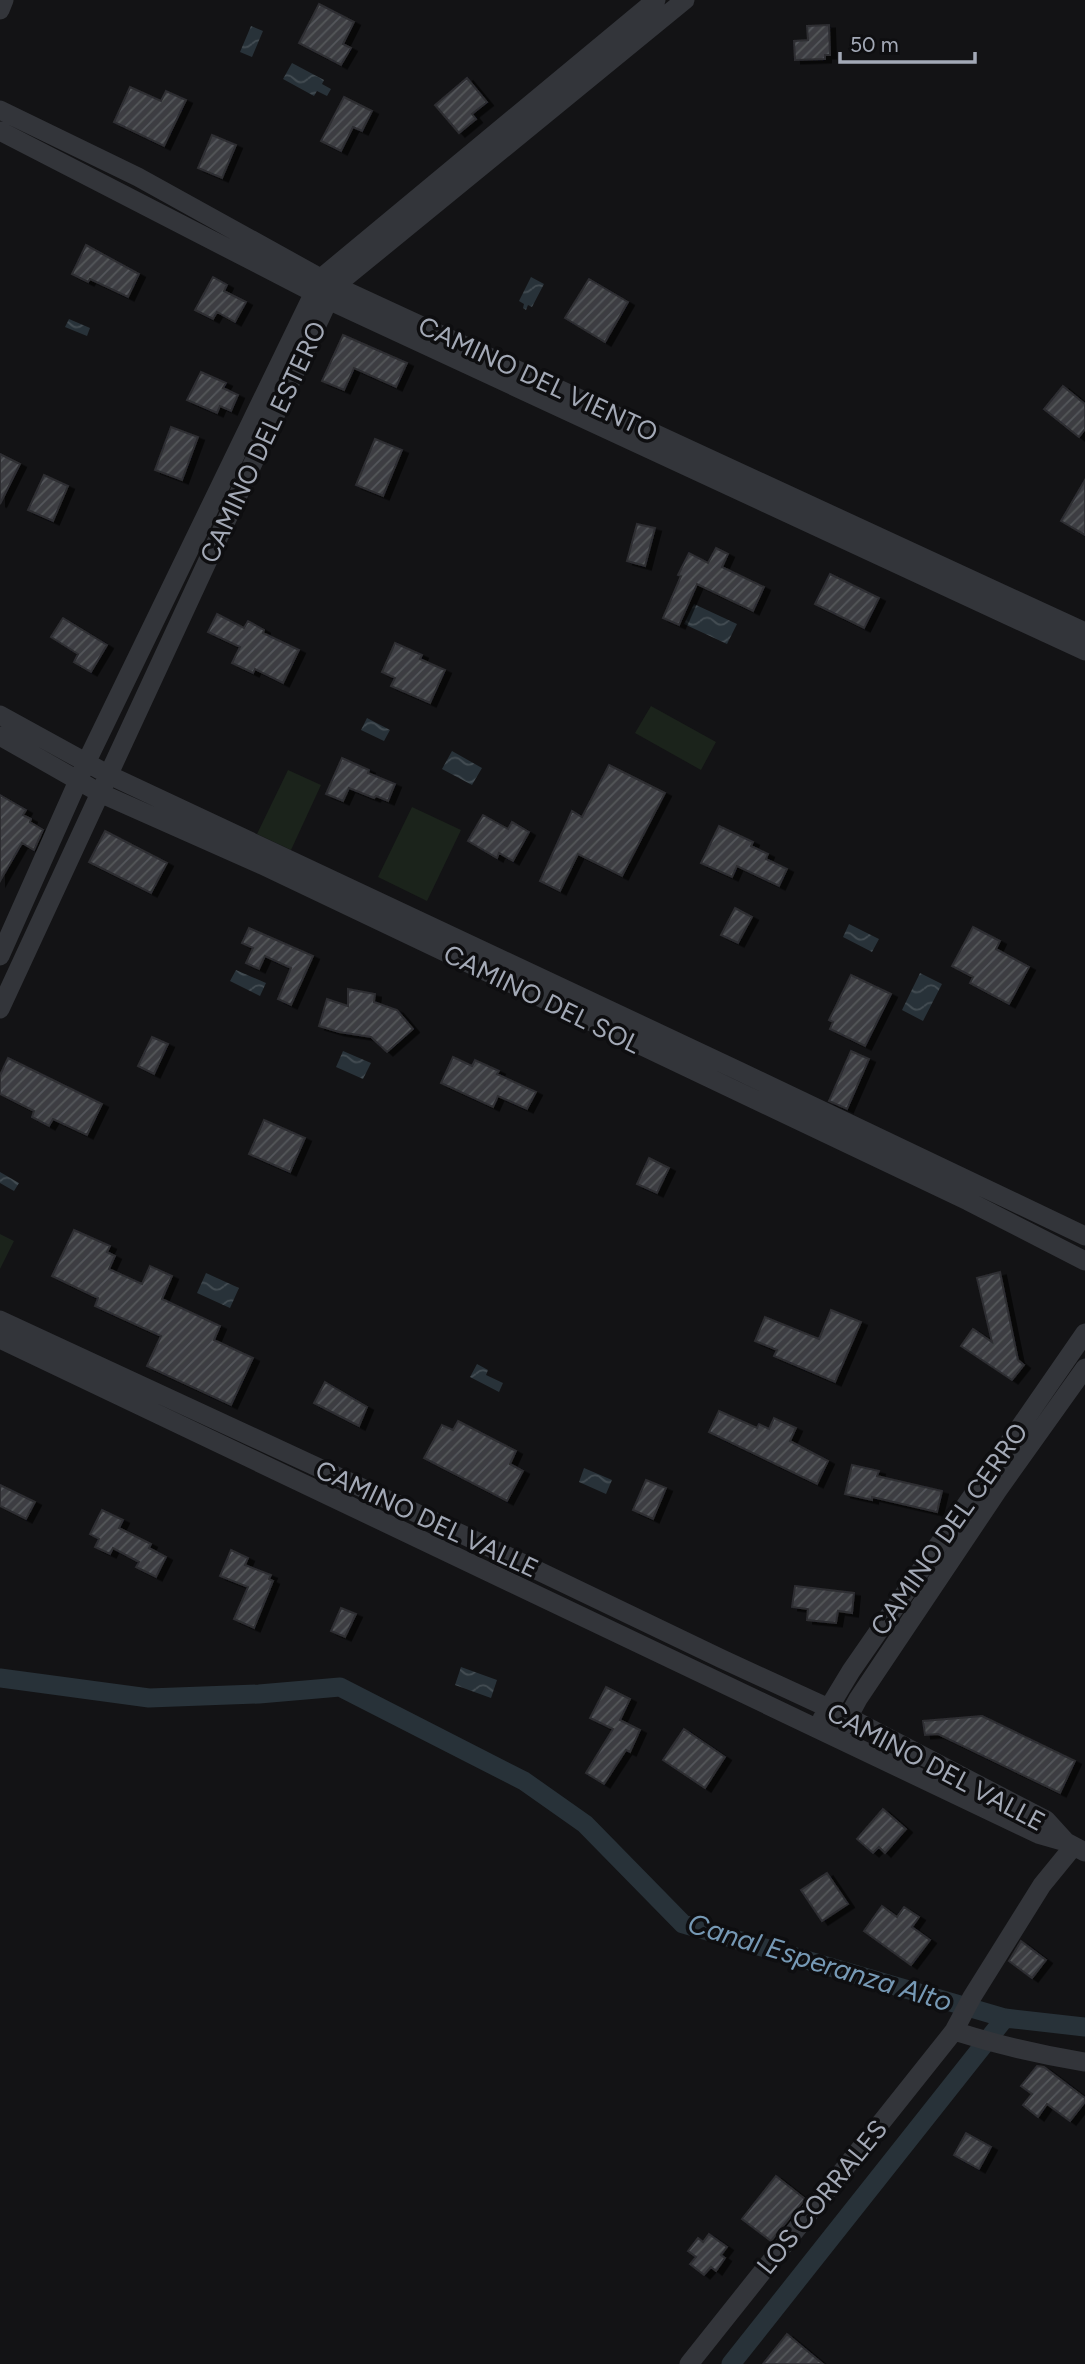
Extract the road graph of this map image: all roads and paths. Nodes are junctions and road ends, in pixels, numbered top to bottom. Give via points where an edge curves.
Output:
1 (5, 0) edge
2 (656, 0) edge
3 (685, 0) edge
4 (0, 10) edge
5 (0, 110) edge
6 (0, 131) edge
7 (324, 289) junction
8 (1085, 632) edge
9 (1085, 651) edge
10 (0, 715) edge
11 (0, 736) edge
12 (83, 772) junction
13 (104, 784) junction
14 (0, 956) edge
15 (0, 1009) edge
16 (1085, 1236) edge
17 (1085, 1261) edge
18 (0, 1320) edge
19 (1085, 1333) edge
20 (0, 1339) edge
21 (1085, 1368) edge
22 (828, 1709) junction
23 (848, 1717) junction
24 (817, 1728) junction
25 (838, 1738) junction
26 (1075, 1847) edge
27 (959, 2023) junction
28 (1085, 2062) edge
29 (689, 2364) edge

1 - 4 street
2 - 7 street, CAMINO DEL ESTERO
3 - 7 street, CAMINO DEL ESTERO
5 - 7 street, CAMINO DEL VIENTO via 138,177
6 - 7 street, CAMINO DEL VIENTO
7 - 8 street, CAMINO DEL VIENTO
7 - 9 street, CAMINO DEL VIENTO
7 - 12 street, CAMINO DEL ESTERO
7 - 13 street, CAMINO DEL ESTERO
10 - 12 street, CAMINO DEL SOL
11 - 12 street, CAMINO DEL SOL
12 - 13 street, CAMINO DEL SOL
12 - 14 street, CAMINO DEL ESTERO
13 - 15 street, CAMINO DEL ESTERO
13 - 16 street, CAMINO DEL SOL via 739,1071
13 - 17 street, CAMINO DEL SOL via 274,871 968,1200
18 - 22 street, CAMINO DEL VALLE
19 - 22 street, CAMINO DEL CERRO
20 - 24 street, CAMINO DEL VALLE
21 - 23 street, CAMINO DEL CERRO
22 - 23 street, CAMINO DEL VALLE
22 - 24 street, CAMINO DEL CERRO
23 - 25 street, CAMINO DEL CERRO
23 - 26 street, CAMINO DEL VALLE via 1046,1820
24 - 25 street, CAMINO DEL VALLE
25 - 26 street, CAMINO DEL VALLE via 1038,1834
26 - 27 street, LOS CORRALES via 1042,1885
27 - 28 street via 1008,2048
27 - 29 street, LOS CORRALES

